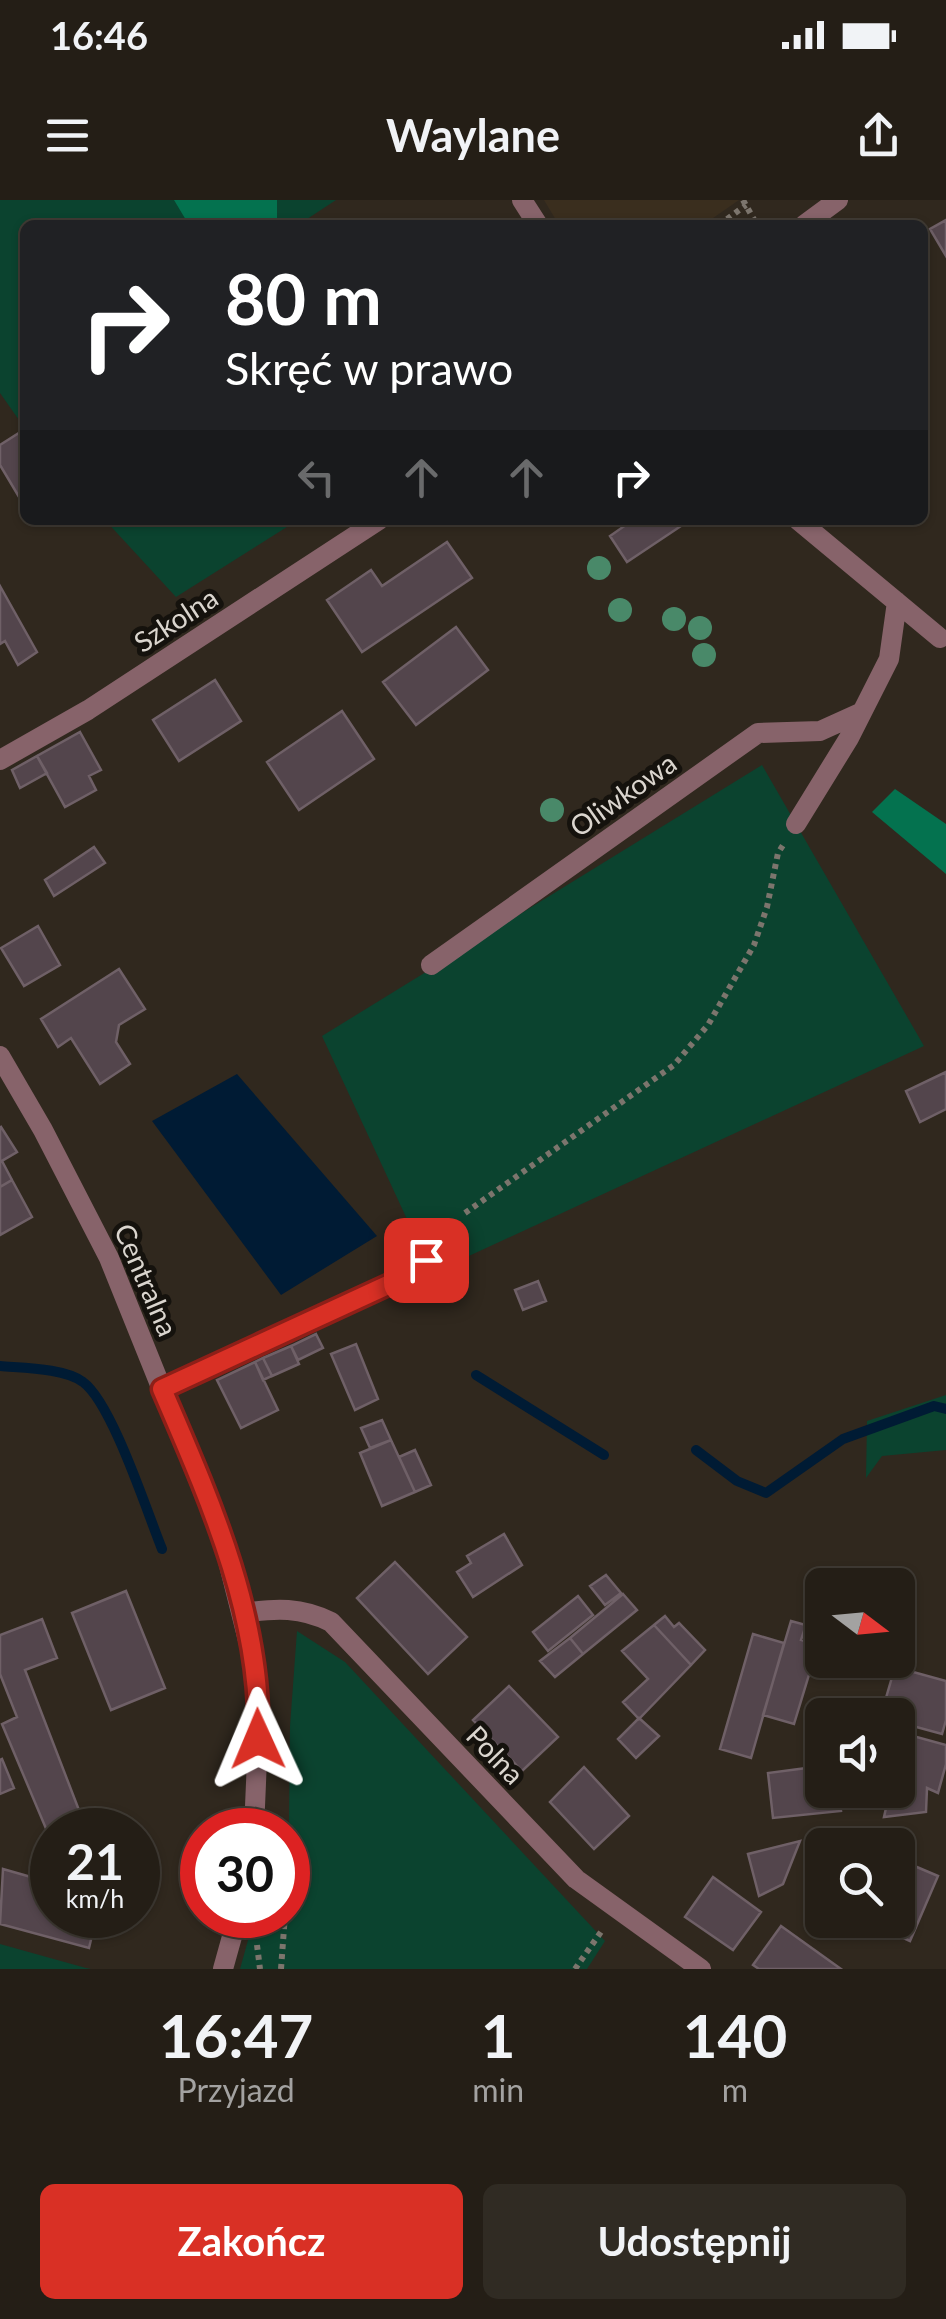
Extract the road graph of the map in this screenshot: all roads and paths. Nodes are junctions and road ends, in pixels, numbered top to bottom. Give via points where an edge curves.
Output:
1 (838, 200) edge
2 (745, 202) edge
3 (724, 220) edge
4 (811, 220) edge
5 (371, 525) edge
6 (804, 525) edge
7 (896, 602) junction
8 (940, 638) dead end
9 (862, 712) junction
10 (0, 760) edge
11 (796, 824) joint
12 (431, 965) dead end
13 (0, 1056) edge
14 (465, 1212) dead end
15 (426, 1260) dead end
16 (162, 1389) junction
17 (243, 1613) junction
18 (255, 1808) edge
19 (617, 1909) junction
20 (232, 1938) edge
21 (284, 1938) edge
22 (223, 1969) edge
23 (282, 1969) edge
24 (575, 1969) edge
25 (702, 1969) edge

1 - 4 street
2 - 3 path
5 - 10 street, Szkolna
6 - 7 street
7 - 8 street
7 - 9 street via 889,659
9 - 11 street
9 - 12 street, Oliwkowa via 820,732 758,733
11 - 14 path via 778,853 754,945 708,1025 674,1064
13 - 16 street, Centralna via 109,1258
15 - 16 lane via 390,1284
16 - 17 street, Centralna via 223,1541
17 - 18 street, Centralna via 259,1712
17 - 19 street, Polna via 310,1611 331,1622 576,1879
19 - 24 path
19 - 25 street, Polna
20 - 22 street
21 - 23 path

